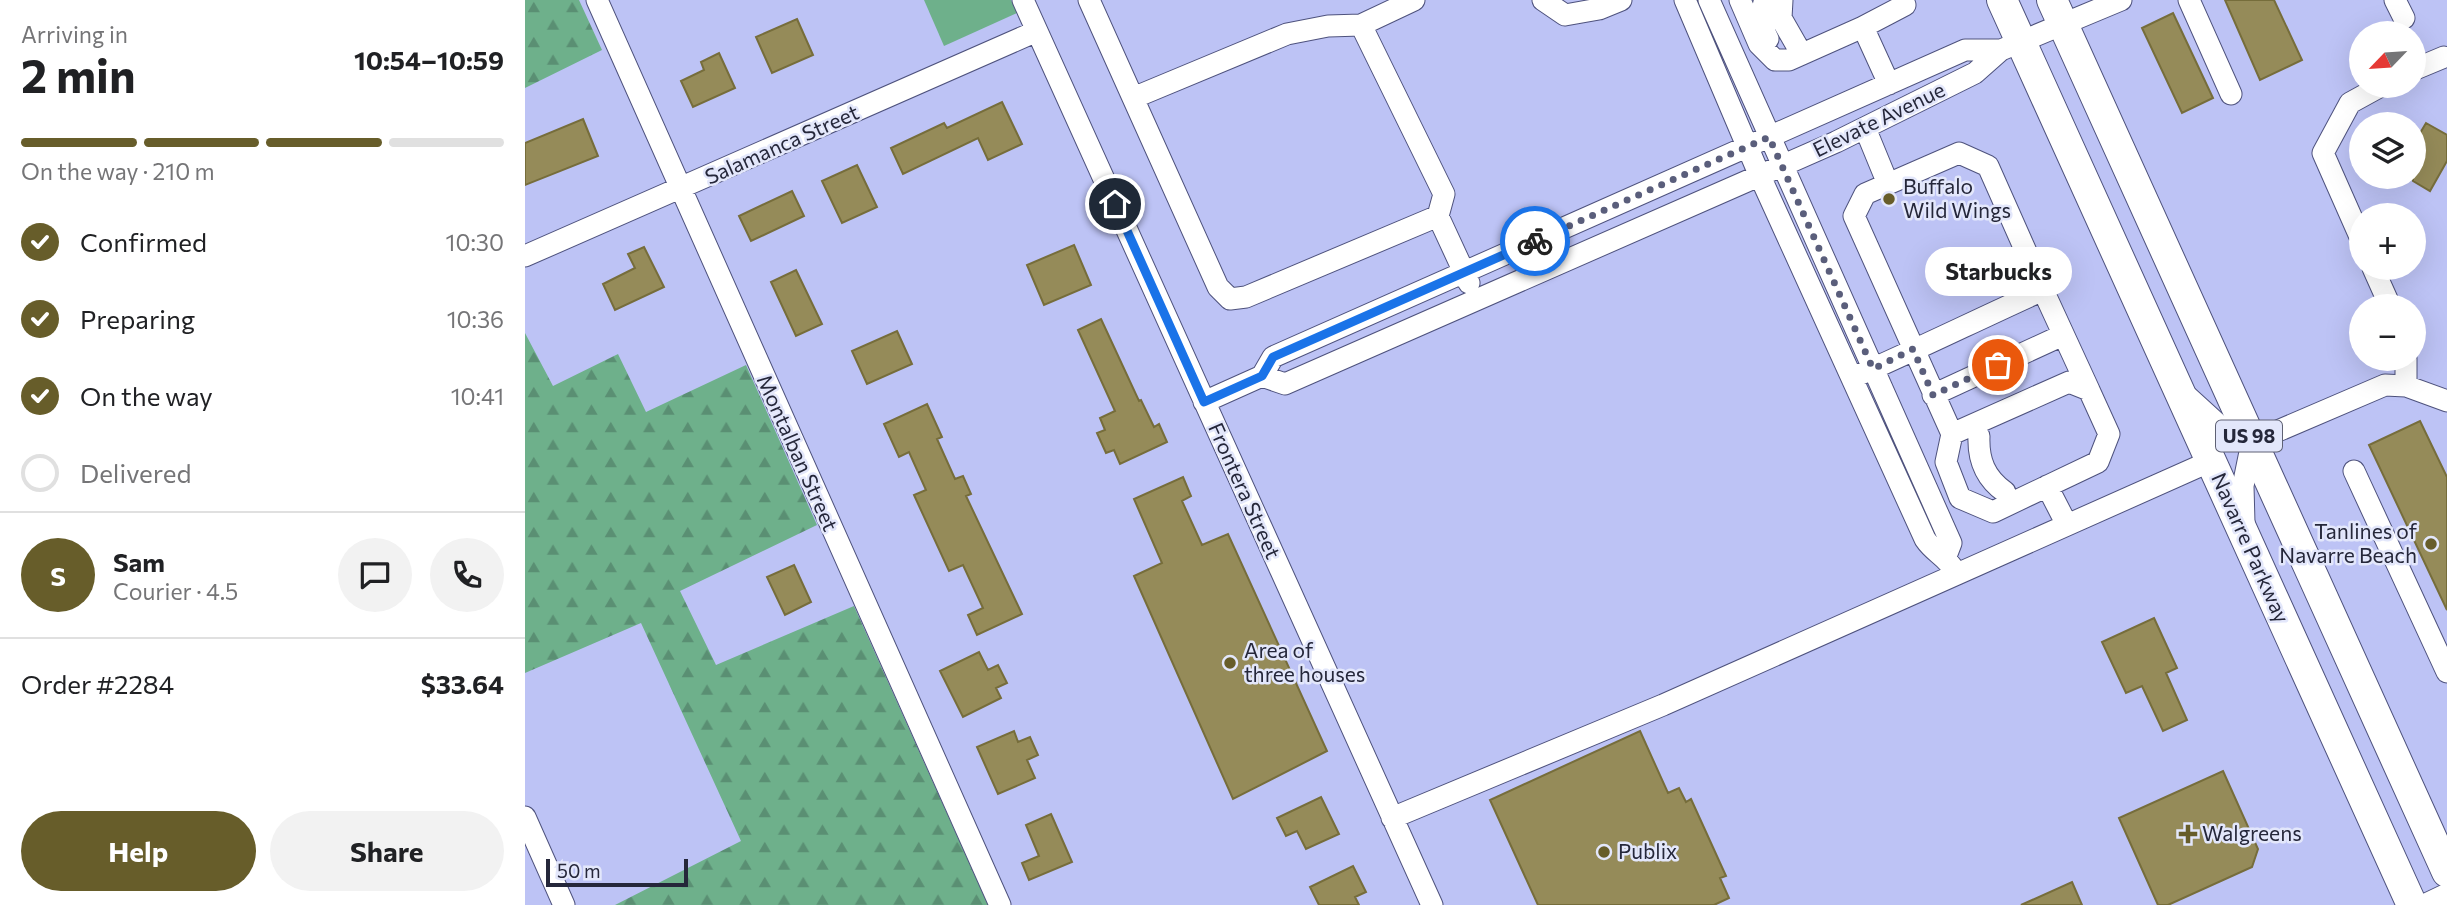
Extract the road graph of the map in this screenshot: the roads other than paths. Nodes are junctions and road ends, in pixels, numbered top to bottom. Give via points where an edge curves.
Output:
1 (597, 0) edge
2 (1023, 0) edge
3 (1089, 0) edge
4 (1414, 0) edge
5 (1542, 0) edge
6 (1621, 0) edge
7 (1685, 0) edge
8 (1709, 0) edge
9 (1740, 0) edge
10 (1765, 0) edge
11 (1782, 0) edge
12 (1903, 0) edge
13 (2002, 0) edge
14 (2121, 0) edge
15 (2189, 0) edge
16 (2057, 12) edge
17 (1361, 25) junction
18 (1863, 27) junction
19 (1037, 31) junction
20 (1797, 46) junction
21 (2011, 46) junction
22 (2444, 57) dead end
23 (2426, 65) edge
24 (1889, 84) junction
25 (2231, 94) dead end
26 (1133, 98) junction
27 (2359, 98) edge
28 (1865, 128) junction
29 (1769, 137) junction
30 (1749, 146) junction
31 (1782, 164) junction
32 (1751, 178) junction
33 (1888, 184) junction
34 (679, 191) junction
35 (2349, 212) edge
36 (1438, 216) junction
37 (525, 256) edge
38 (1464, 272) junction
39 (2043, 290) junction
40 (1476, 301) junction
41 (2063, 335) junction
42 (1913, 349) junction
43 (1873, 369) junction
44 (2406, 371) edge
45 (1262, 376) junction
46 (1851, 378) junction
47 (2176, 385) junction
48 (2406, 386) junction
49 (2089, 390) junction
50 (1933, 395) junction
51 (2447, 401) edge
52 (1204, 402) junction
53 (2002, 412) junction
54 (1952, 434) junction
55 (2252, 442) junction
56 (2211, 461) junction
57 (2098, 462) junction
58 (2354, 471) dead end
59 (2047, 486) junction
60 (2067, 525) junction
61 (2245, 536) junction
62 (1952, 565) junction
63 (2447, 672) edge
64 (525, 817) edge
65 (1392, 818) junction
66 (2447, 872) edge
67 (2447, 894) edge
68 (564, 905) edge
69 (1000, 905) edge
70 (1432, 905) edge
71 (2412, 905) edge
72 (2424, 905) edge

1 - 34 street, Montalban Street
2 - 19 street, Frontera Street
3 - 26 street
4 - 17 street
5 - 6 street via 1565,15
7 - 30 street
8 - 29 street
9 - 18 street via 1759,44 1775,60 1789,60
10 - 20 street via 1761,24 1768,40 1785,50
11 - 20 street via 1781,19
12 - 18 street via 1905,5
13 - 21 highway, Navarre Parkway / US 98
14 - 16 street
15 - 25 street
16 - 21 street
16 - 55 highway, US 98
17 - 26 street via 1287,34
17 - 36 street via 1444,194
18 - 20 street via 1846,27
18 - 24 street
19 - 34 street, Salamanca Street
19 - 52 street, Frontera Street
21 - 24 street via 1965,50
21 - 28 street, Elevate Avenue via 1975,73
21 - 47 highway, Navarre Parkway / US 98
22 - 23 street
24 - 29 street
26 - 36 street via 1217,287 1230,299 1246,297
27 - 35 street via 2350,103 2323,153
28 - 31 street, Elevate Avenue
28 - 33 street
29 - 30 street
29 - 31 street
30 - 32 street
30 - 38 street
31 - 32 street, Elevate Avenue
31 - 43 street
32 - 40 street, Elevate Avenue
32 - 46 street
33 - 39 street via 1959,153 1988,166
33 - 42 street via 1865,194 1854,216
34 - 37 street, Salamanca Street
34 - 69 street, Montalban Street
36 - 38 street
38 - 40 street
38 - 45 street via 1273,357
39 - 41 street
39 - 42 street
40 - 45 street, Elevate Avenue via 1285,384
41 - 49 street
41 - 50 street
42 - 43 street
42 - 50 street
43 - 46 street
43 - 62 street via 1951,543
44 - 48 street
45 - 52 street
46 - 62 street via 1925,539
47 - 55 street via 2222,428
47 - 56 highway, Navarre Parkway / US 98
48 - 51 street
48 - 55 street via 2385,385
49 - 53 street via 2069,382
49 - 57 street via 2109,434
50 - 54 street
52 - 65 street, Frontera Street
53 - 54 street
53 - 57 street via 1994,425 1958,452 1970,490 1993,497 2076,461
54 - 59 street via 1946,462 1959,498 1993,512
55 - 61 street via 2242,486
55 - 66 highway, US 98
56 - 60 street
56 - 61 highway, Navarre Parkway / US 98
57 - 59 street
58 - 63 street
59 - 60 street
60 - 62 street
61 - 71 highway, Navarre Parkway / US 98
62 - 65 street via 1663,705
64 - 68 street
65 - 70 street, Frontera Street
67 - 72 street

